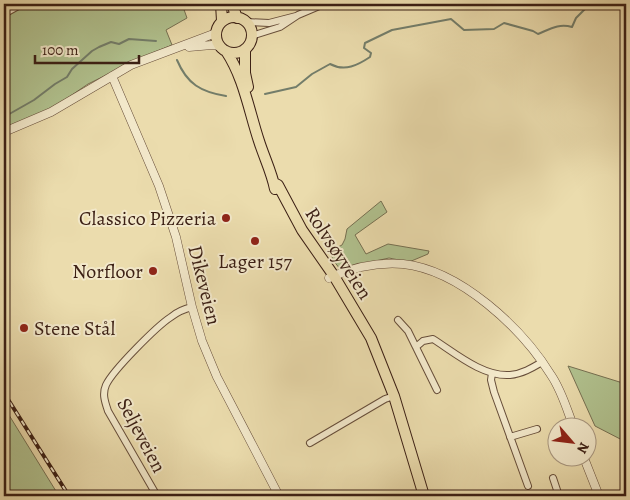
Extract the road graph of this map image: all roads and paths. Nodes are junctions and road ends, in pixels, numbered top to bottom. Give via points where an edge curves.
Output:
1 (22, 4) edge
2 (221, 4) edge
3 (232, 4) edge
4 (324, 4) edge
5 (4, 14) edge
6 (298, 15) junction
7 (241, 20) junction
8 (222, 22) junction
9 (216, 32) junction
10 (251, 36) junction
11 (182, 46) junction
12 (245, 48) junction
13 (223, 49) junction
14 (112, 76) junction
15 (249, 103) junction
16 (4, 132) edge
17 (334, 280) junction
18 (192, 307) junction
19 (398, 320) dead end
20 (416, 347) junction
21 (542, 362) junction
22 (492, 373) junction
23 (437, 390) dead end
24 (394, 396) junction
25 (570, 418) edge
26 (537, 429) dead end
27 (510, 437) junction
28 (310, 443) dead end
29 (588, 468) edge
30 (552, 478) dead end
31 (528, 486) dead end
32 (157, 496) edge
33 (279, 496) edge
34 (424, 496) edge
35 (559, 496) edge
36 (599, 496) edge

1 - 5 street
2 - 8 main road
3 - 7 main road
4 - 6 street
6 - 7 street via 269,23
6 - 10 street via 280,27
7 - 8 main road via 229,18
7 - 10 main road via 250,28
8 - 9 main road
9 - 11 street
9 - 13 main road via 216,40
10 - 12 main road
11 - 13 street via 212,45
11 - 14 street via 139,61
12 - 13 main road via 233,53
12 - 15 main road, Rolvsøyveien
13 - 15 main road, Rolvsøyveien via 233,62
14 - 16 street via 51,112
14 - 18 street, Dikeveien via 159,186 176,237
15 - 17 main road, Rolvsøyveien via 274,188 286,211
17 - 21 street via 374,265 404,264 422,268 457,284 493,310
17 - 24 main road, Rolvsøyveien via 372,343
18 - 32 street, Seljeveien via 170,318 147,338 110,378 104,392 108,411
18 - 33 street, Dikeveien via 217,377
19 - 20 street
20 - 22 street via 423,340 433,339
20 - 23 street
21 - 22 street via 525,372 509,375
21 - 25 street via 558,387
22 - 27 street via 494,392
24 - 28 street
24 - 34 main road, Rolvsøyveien
26 - 27 street
27 - 31 street
29 - 36 street
30 - 35 street

